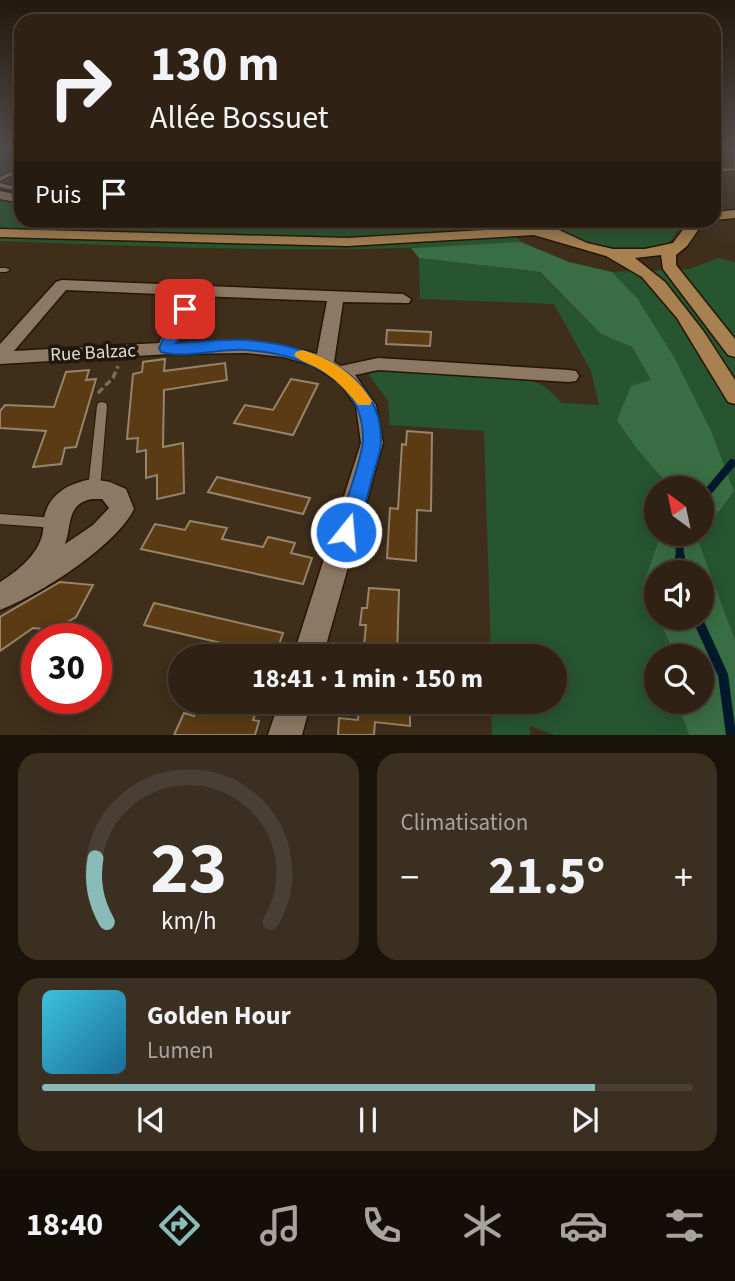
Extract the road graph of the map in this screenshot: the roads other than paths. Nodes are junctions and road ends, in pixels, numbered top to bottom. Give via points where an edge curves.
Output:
1 (201, 228) edge
2 (446, 228) edge
3 (551, 228) edge
4 (685, 228) edge
5 (0, 233) edge
6 (563, 238) junction
7 (674, 247) junction
8 (605, 251) junction
9 (194, 290) junction
10 (335, 296) junction
11 (403, 299) dead end
12 (166, 348) junction
13 (735, 351) edge
14 (0, 357) edge
15 (331, 369) junction
16 (569, 376) dead end
17 (735, 397) edge
18 (102, 406) road end
19 (94, 489) junction
20 (0, 519) edge
21 (57, 523) junction
22 (11, 590) edge
23 (312, 644) edge
24 (291, 714) edge
25 (285, 735) edge

1 - 2 main road via 335,232
3 - 6 main road
4 - 7 main road via 685,239
5 - 6 main road via 347,242 534,231
6 - 8 main road
7 - 8 main road via 644,254
7 - 13 main road via 666,259 670,271
8 - 17 main road via 631,262 656,282
9 - 10 street
9 - 12 street
9 - 14 street via 62,285
10 - 11 street
10 - 15 street
12 - 14 street, Rue Balzac
12 - 15 street, Rue Balzac via 258,346 298,354
15 - 16 street via 378,364
15 - 23 street, Rue Balzac via 349,381 364,402 372,443
18 - 19 lane
19 - 21 street via 69,499
19 - 22 street via 111,491 121,502 112,526
20 - 21 lane
21 - 22 street via 48,553
24 - 25 street

